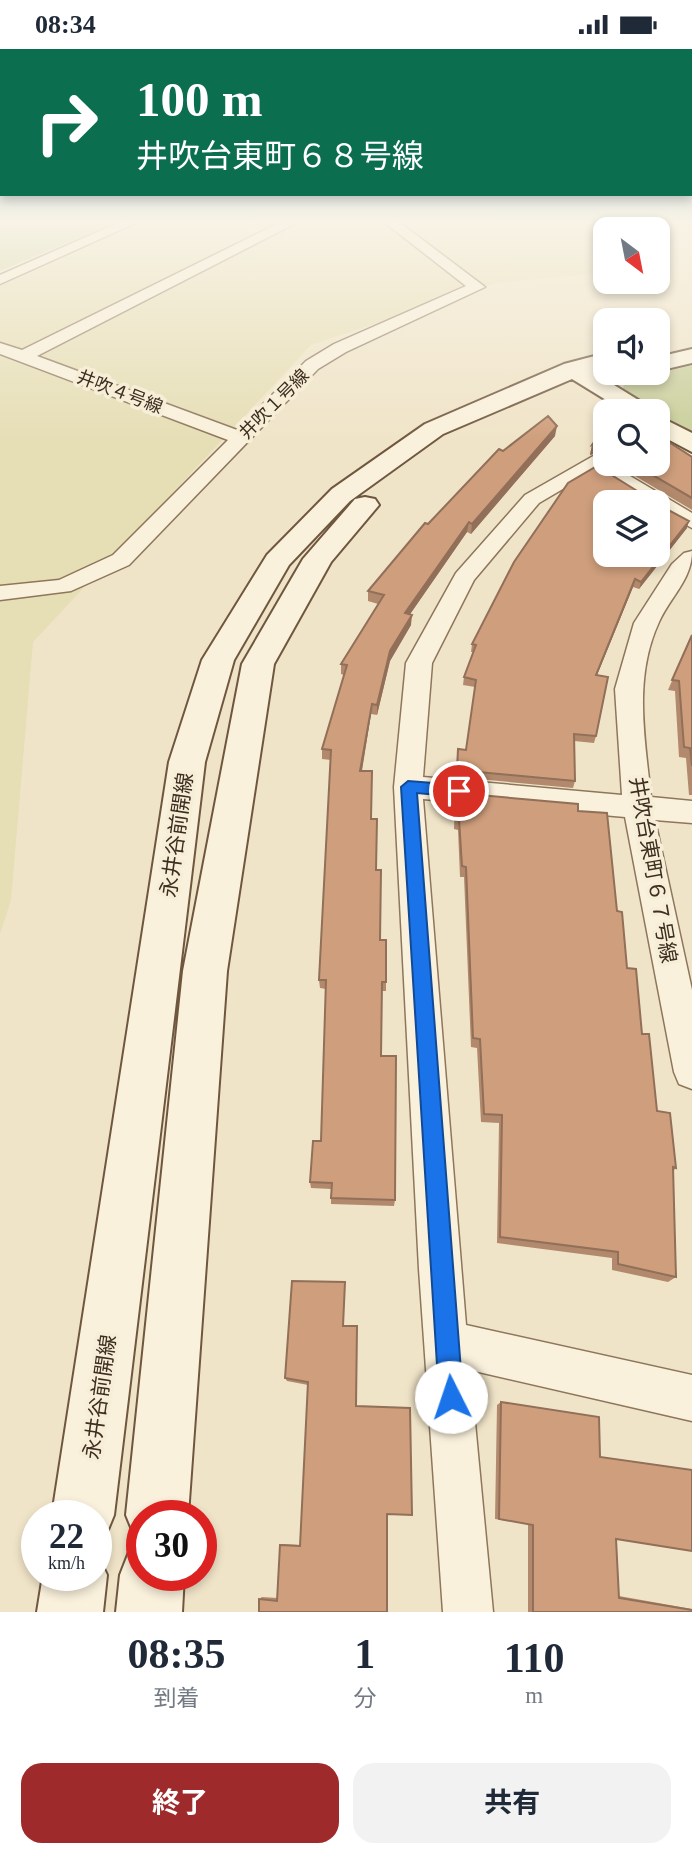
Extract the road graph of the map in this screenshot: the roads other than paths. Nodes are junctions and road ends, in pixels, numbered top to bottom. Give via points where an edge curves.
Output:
1 (146, 295) edge
2 (459, 295) edge
3 (692, 344) edge
4 (0, 348) edge
5 (670, 348) edge
6 (24, 356) junction
7 (692, 356) edge
8 (670, 361) edge
9 (593, 373) edge
10 (593, 374) edge
11 (613, 385) edge
12 (628, 399) edge
13 (670, 430) edge
14 (241, 437) junction
15 (692, 444) edge
16 (692, 522) edge
17 (692, 558) edge
18 (0, 593) edge
19 (408, 787) junction
20 (637, 806) junction
21 (692, 812) edge
22 (692, 1072) edge
23 (447, 1343) junction
24 (692, 1398) edge
25 (85, 1500) edge
26 (158, 1500) edge
27 (73, 1591) edge
28 (151, 1591) edge
29 (70, 1612) edge
30 (149, 1612) edge
31 (468, 1612) edge

1 - 6 street
2 - 14 street, 井吹１号線 via 321,359
3 - 5 street
4 - 6 street, 井吹４号線
6 - 14 street, 井吹４号線
7 - 8 street
9 - 25 street, 永井谷前開線 via 433,429 341,495 277,561 218,660 187,762
10 - 26 street via 452,444 376,493 318,559 258,664 205,971
11 - 12 street
13 - 15 street
14 - 18 street, 井吹１号線 via 121,560 84,581 51,591
16 - 19 street via 595,461 532,499 464,578 419,663
17 - 20 street, 井吹台東町６７号線 via 646,623 628,689
19 - 20 street
19 - 23 street
20 - 21 street
20 - 22 street, 井吹台東町６７号線
23 - 24 street
23 - 31 street
27 - 29 street
28 - 30 street

